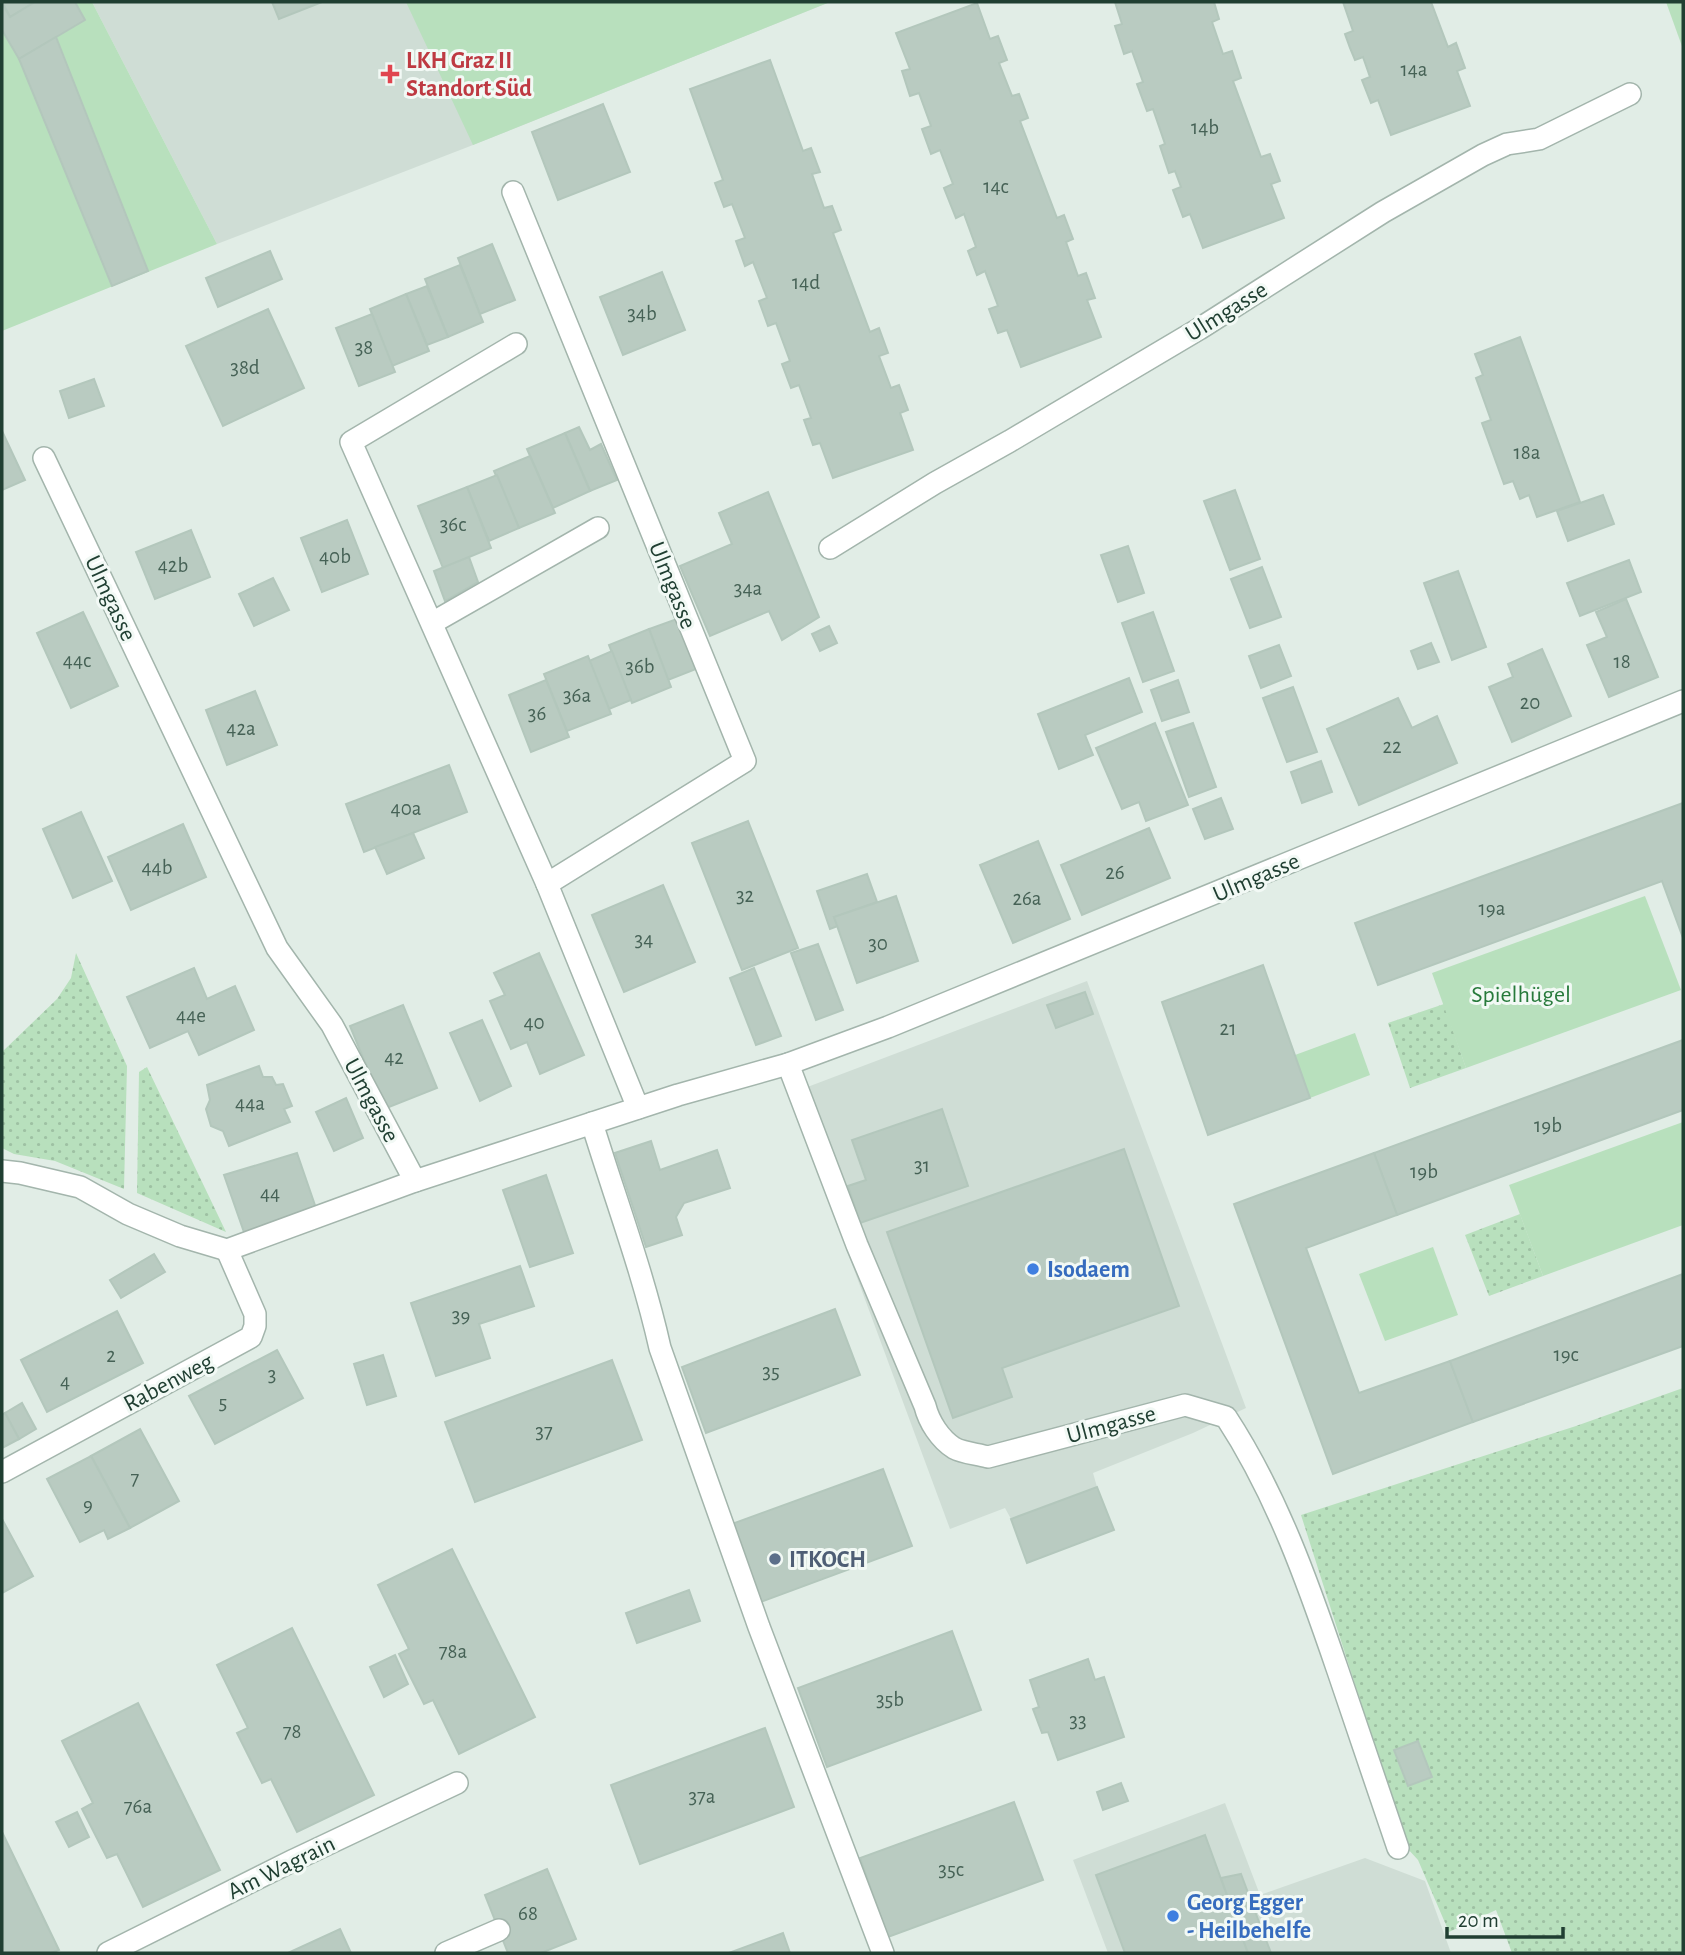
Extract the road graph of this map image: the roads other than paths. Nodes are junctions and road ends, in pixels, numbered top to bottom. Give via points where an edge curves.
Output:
1 (1630, 94) dead end
2 (513, 192) dead end
3 (516, 344) dead end
4 (44, 458) dead end
5 (598, 528) dead end
6 (830, 548) dead end
7 (432, 623) junction
8 (1683, 701) edge
9 (547, 884) junction
10 (788, 1064) junction
11 (638, 1108) junction
12 (592, 1123) junction
13 (2, 1171) edge
14 (415, 1181) junction
15 (227, 1250) junction
16 (2, 1472) edge
17 (457, 1783) dead end
18 (1398, 1848) dead end
19 (499, 1930) dead end
20 (107, 1953) edge
21 (446, 1953) edge
22 (883, 1953) edge

1 - 6 street, Ulmgasse via 1539,139 1507,144 1483,155
2 - 9 street, Ulmgasse via 745,761
3 - 7 street via 351,442
4 - 14 street, Ulmgasse via 277,948 332,1025
5 - 7 street
7 - 9 street
8 - 10 street, Ulmgasse
9 - 11 street
10 - 11 street, Ulmgasse
10 - 18 street, Ulmgasse via 928,1417 956,1449 988,1457 1185,1405 1226,1418 1247,1450 1293,1547
11 - 12 street, Ulmgasse
12 - 14 street, Ulmgasse
12 - 22 street via 660,1348 759,1627
13 - 15 street via 80,1187 128,1214
14 - 15 street, Ulmgasse
15 - 16 street, Rabenweg via 255,1314 251,1337
17 - 20 street, Am Wagrain
19 - 21 street

